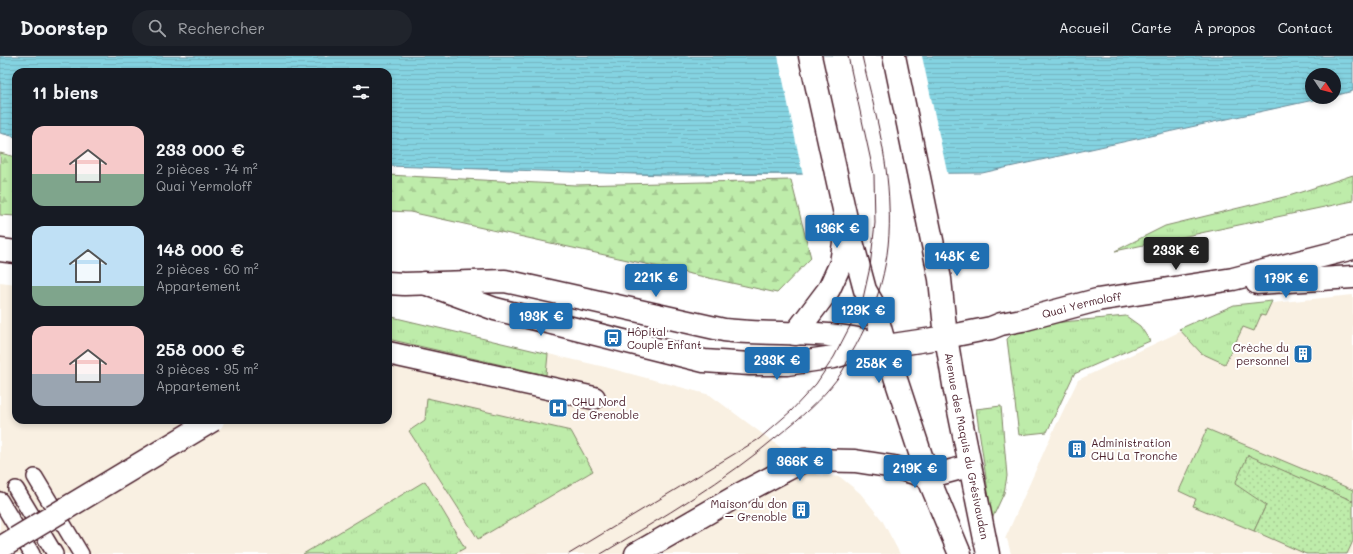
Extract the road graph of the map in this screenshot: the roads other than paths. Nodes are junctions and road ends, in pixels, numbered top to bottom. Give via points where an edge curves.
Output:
1 (810, 56) edge
2 (894, 56) edge
3 (1353, 248) edge
4 (0, 250) edge
5 (12, 252) edge
6 (850, 264) junction
7 (1353, 277) edge
8 (1220, 282) junction
9 (392, 283) edge
10 (424, 283) junction
11 (795, 334) junction
12 (946, 337) junction
13 (885, 346) junction
14 (392, 354) edge
15 (594, 398) dead end
16 (206, 424) edge
17 (969, 466) junction
18 (35, 477) dead end
19 (928, 477) junction
20 (16, 490) dead end
21 (0, 500) edge
22 (46, 540) dead end
23 (0, 548) edge
24 (32, 554) edge
25 (54, 554) edge
26 (81, 554) edge
27 (636, 554) edge
28 (960, 554) edge
29 (988, 554) edge

1 - 6 street via 847,223
2 - 12 street, Avenue des Maquis du Grésivaudan via 944,302
3 - 8 street, Quai Yermoloff
4 - 5 street
6 - 11 street
6 - 13 street via 874,306
7 - 8 street, Quai Yermoloff via 1233,285
8 - 12 street, Quai Yermoloff via 1097,300
9 - 10 street
10 - 11 street via 505,281 724,330 755,334
10 - 13 street, Quai Yermoloff via 495,309 704,361 787,364
11 - 13 street via 860,339
12 - 13 street, Quai Yermoloff
12 - 17 street, Avenue des Maquis du Grésivaudan
13 - 19 street
14 - 15 street
16 - 23 street, bridge
17 - 19 street
17 - 29 street, Avenue des Maquis du Grésivaudan
18 - 26 lane
19 - 27 street via 894,467 855,461 805,460
19 - 28 street
20 - 25 lane
21 - 24 lane
22 - 25 lane

